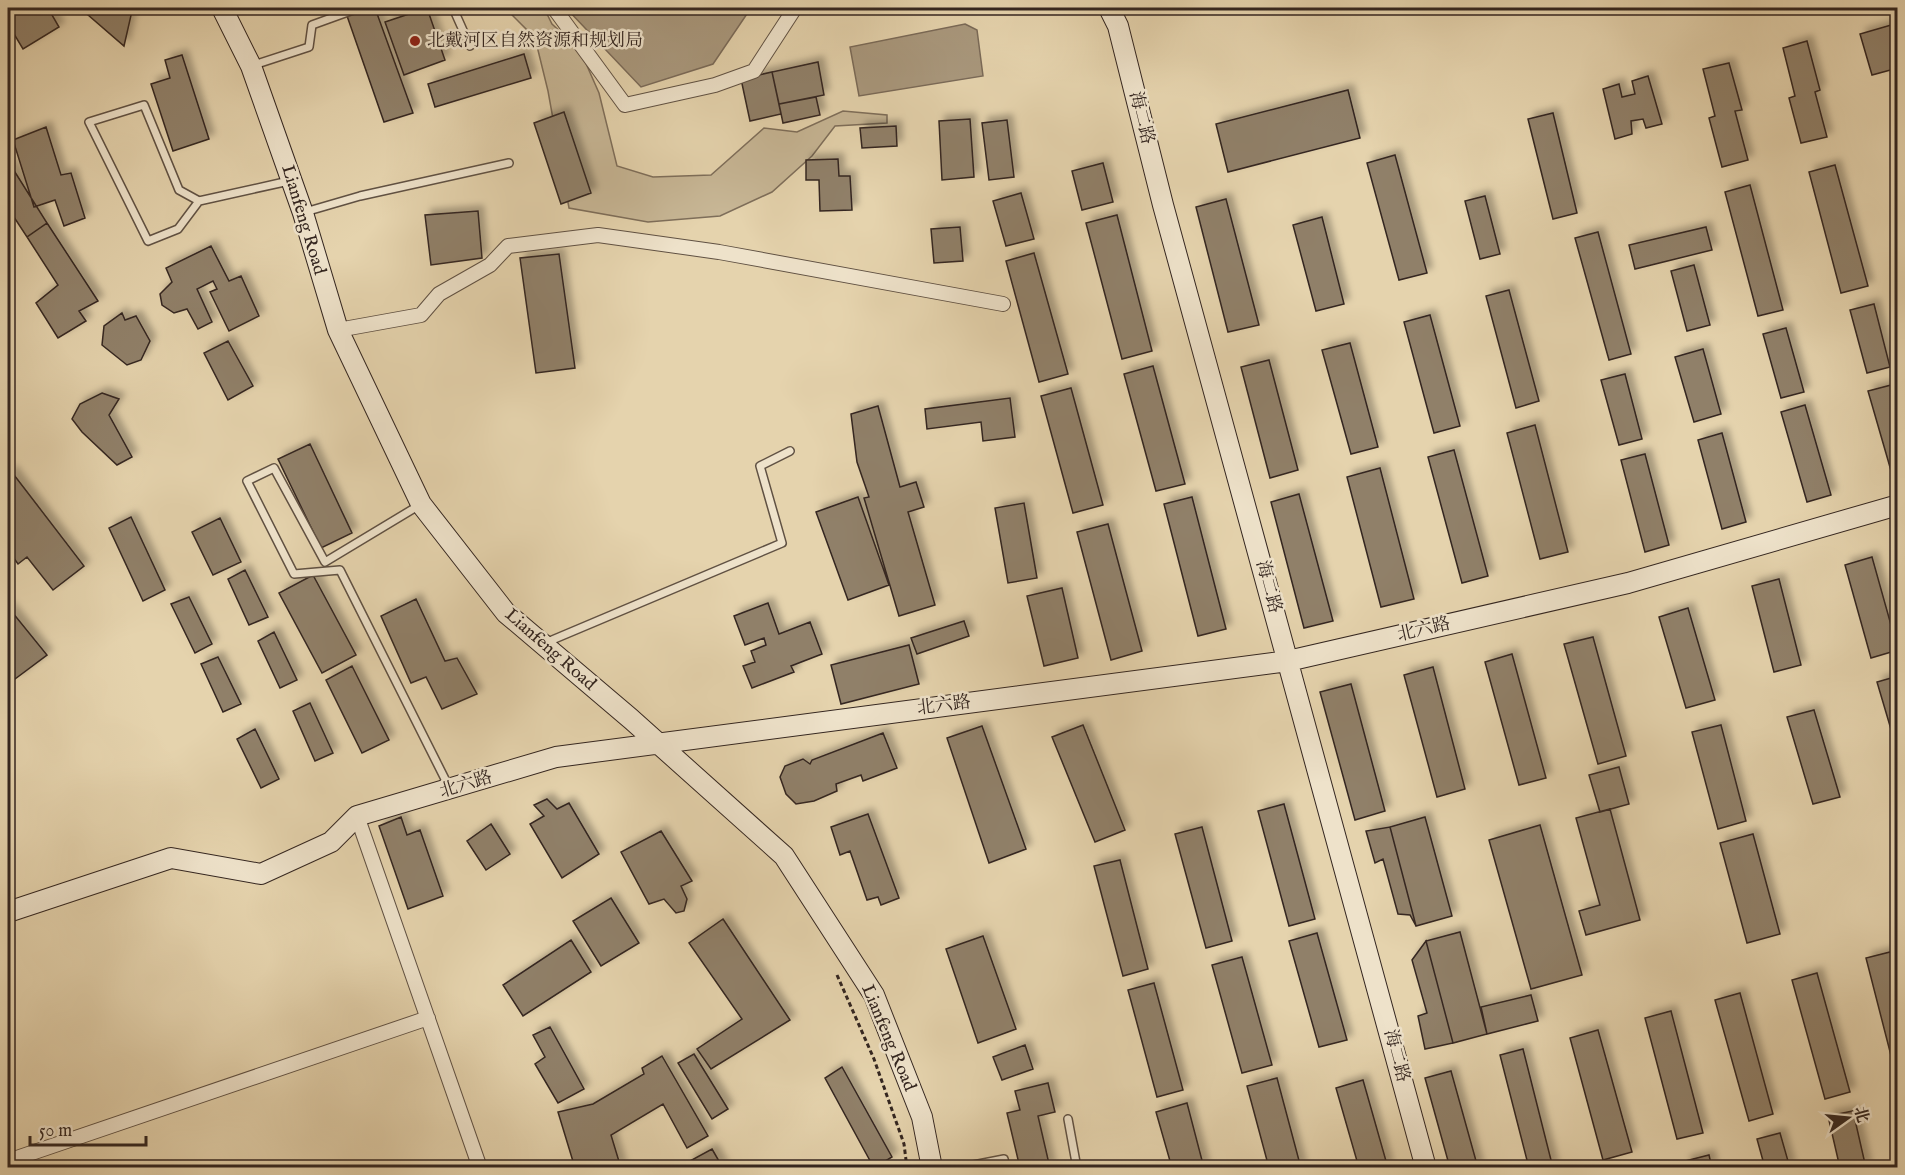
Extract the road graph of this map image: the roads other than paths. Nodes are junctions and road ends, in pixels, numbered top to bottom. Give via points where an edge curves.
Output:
1 (222, 8) edge
2 (359, 8) edge
3 (453, 8) edge
4 (554, 8) edge
5 (795, 8) edge
6 (1109, 8) edge
7 (470, 46) dead end
8 (251, 66) junction
9 (509, 163) dead end
10 (292, 181) junction
11 (199, 201) junction
12 (303, 213) junction
13 (1003, 304) dead end
14 (338, 330) junction
15 (790, 451) dead end
16 (421, 504) junction
17 (1898, 505) edge
18 (542, 644) junction
19 (1288, 661) junction
20 (659, 744) junction
21 (450, 790) junction
22 (357, 816) junction
23 (8, 912) edge
24 (428, 1018) junction
25 (1068, 1119) dead end
26 (8, 1161) edge
27 (480, 1167) edge
28 (932, 1167) edge
29 (958, 1167) edge
30 (1006, 1167) edge
31 (1077, 1167) edge
32 (1426, 1167) edge

1 - 8 street, Lianfeng Road
2 - 8 lane via 312,25 309,47
3 - 7 lane
4 - 5 street via 626,105 715,85 754,71
6 - 19 street, 海二路 via 1118,26
8 - 10 street, Lianfeng Road
9 - 12 lane via 360,196
10 - 11 lane
10 - 12 street, Lianfeng Road
11 - 11 lane via 178,229 148,241 89,122 144,105 179,190
12 - 14 street, Lianfeng Road
13 - 14 street via 719,252 598,235 508,246 490,265 439,294 421,315
14 - 16 street, Lianfeng Road
15 - 18 lane via 760,466 782,543
16 - 18 street, Lianfeng Road via 506,613
16 - 21 lane via 325,562 274,468 247,481 294,574 340,570
17 - 19 street, 北六路 via 1628,583
18 - 20 street, Lianfeng Road
19 - 20 street, 北六路
19 - 32 street, 海二路
20 - 21 street, 北六路 via 556,758
20 - 28 street, Lianfeng Road via 784,856 874,995 922,1117
21 - 22 street, 北六路
22 - 23 street, 北六路 via 331,842 261,874 171,858
22 - 24 street
24 - 26 street
24 - 27 street
25 - 31 lane
29 - 30 lane via 1004,1159

